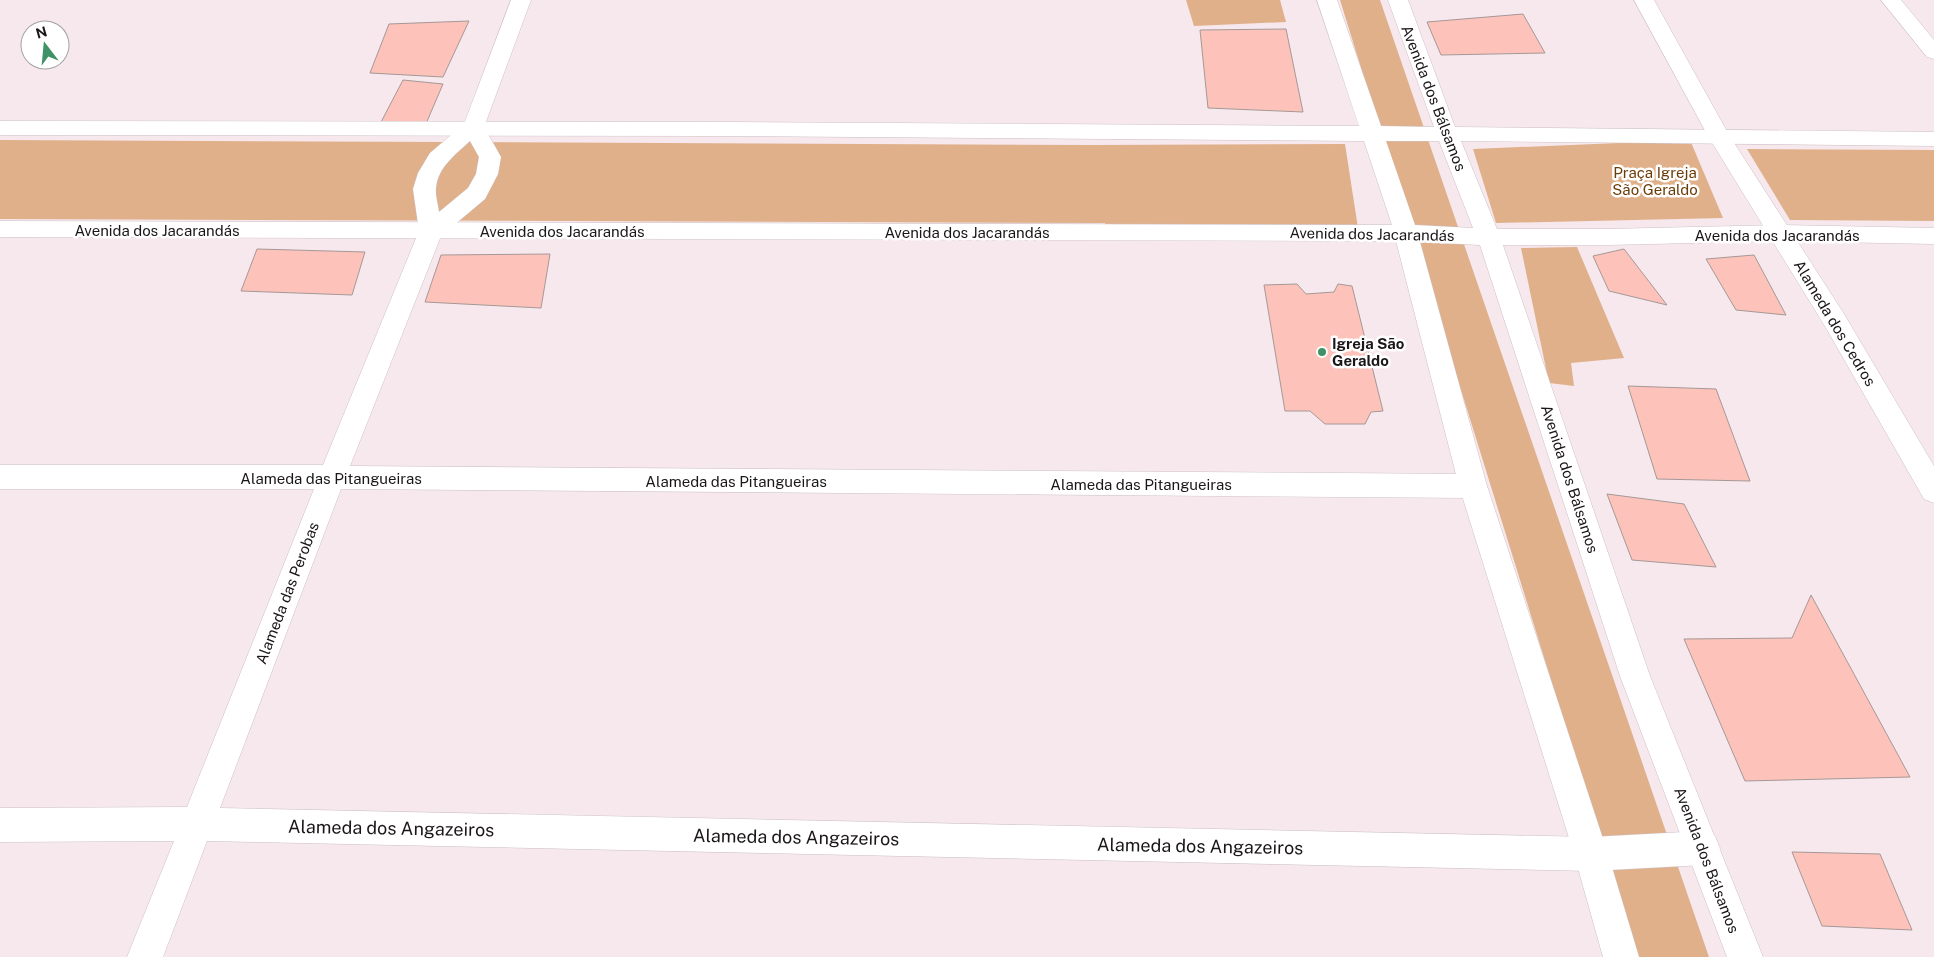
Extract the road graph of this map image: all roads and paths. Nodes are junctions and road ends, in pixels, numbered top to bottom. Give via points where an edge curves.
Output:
1 (521, 0) edge
2 (1326, 0) edge
3 (1398, 0) edge
4 (1644, 0) edge
5 (1892, 0) edge
6 (1934, 53) edge
7 (473, 127) junction
8 (0, 128) edge
9 (1371, 132) junction
10 (1447, 134) junction
11 (1719, 136) junction
12 (1934, 139) edge
13 (0, 229) edge
14 (431, 231) junction
15 (1406, 233) junction
16 (1781, 233) junction
17 (1934, 236) edge
18 (1487, 237) junction
19 (0, 477) edge
20 (332, 477) junction
21 (1473, 486) junction
22 (1934, 492) edge
23 (197, 824) junction
24 (0, 825) edge
25 (1702, 848) junction
26 (1591, 854) junction
27 (145, 957) edge
28 (1621, 957) edge
29 (1745, 957) edge

1 - 7 street
2 - 9 street
3 - 10 street, Avenida dos Bálsamos
4 - 11 street, Alameda dos Cedros
5 - 6 street
7 - 8 street
7 - 9 street
7 - 14 street via 438,158 430,173 424,189
7 - 14 street, Alameda das Perobas via 490,157 487,174 477,192
9 - 10 street
9 - 15 street
10 - 11 street
10 - 18 street, Avenida dos Bálsamos
11 - 12 street
11 - 16 street, Alameda dos Cedros
13 - 14 street, Avenida dos Jacarandás
14 - 15 street, Avenida dos Jacarandás
14 - 20 street, Alameda das Perobas
15 - 18 street, Avenida dos Jacarandás
15 - 21 street
16 - 17 street, Avenida dos Jacarandás
16 - 18 street, Avenida dos Jacarandás
16 - 22 street, Alameda dos Cedros
18 - 25 street, Avenida dos Bálsamos via 1635,676
19 - 20 street, Alameda das Pitangueiras
20 - 21 street, Alameda das Pitangueiras
20 - 23 street, Alameda das Perobas
21 - 26 street
23 - 24 street, Alameda dos Angazeiros
23 - 26 street, Alameda dos Angazeiros
23 - 27 street, Alameda das Perobas
25 - 26 street, Alameda dos Angazeiros
25 - 29 street, Avenida dos Bálsamos
26 - 28 street

